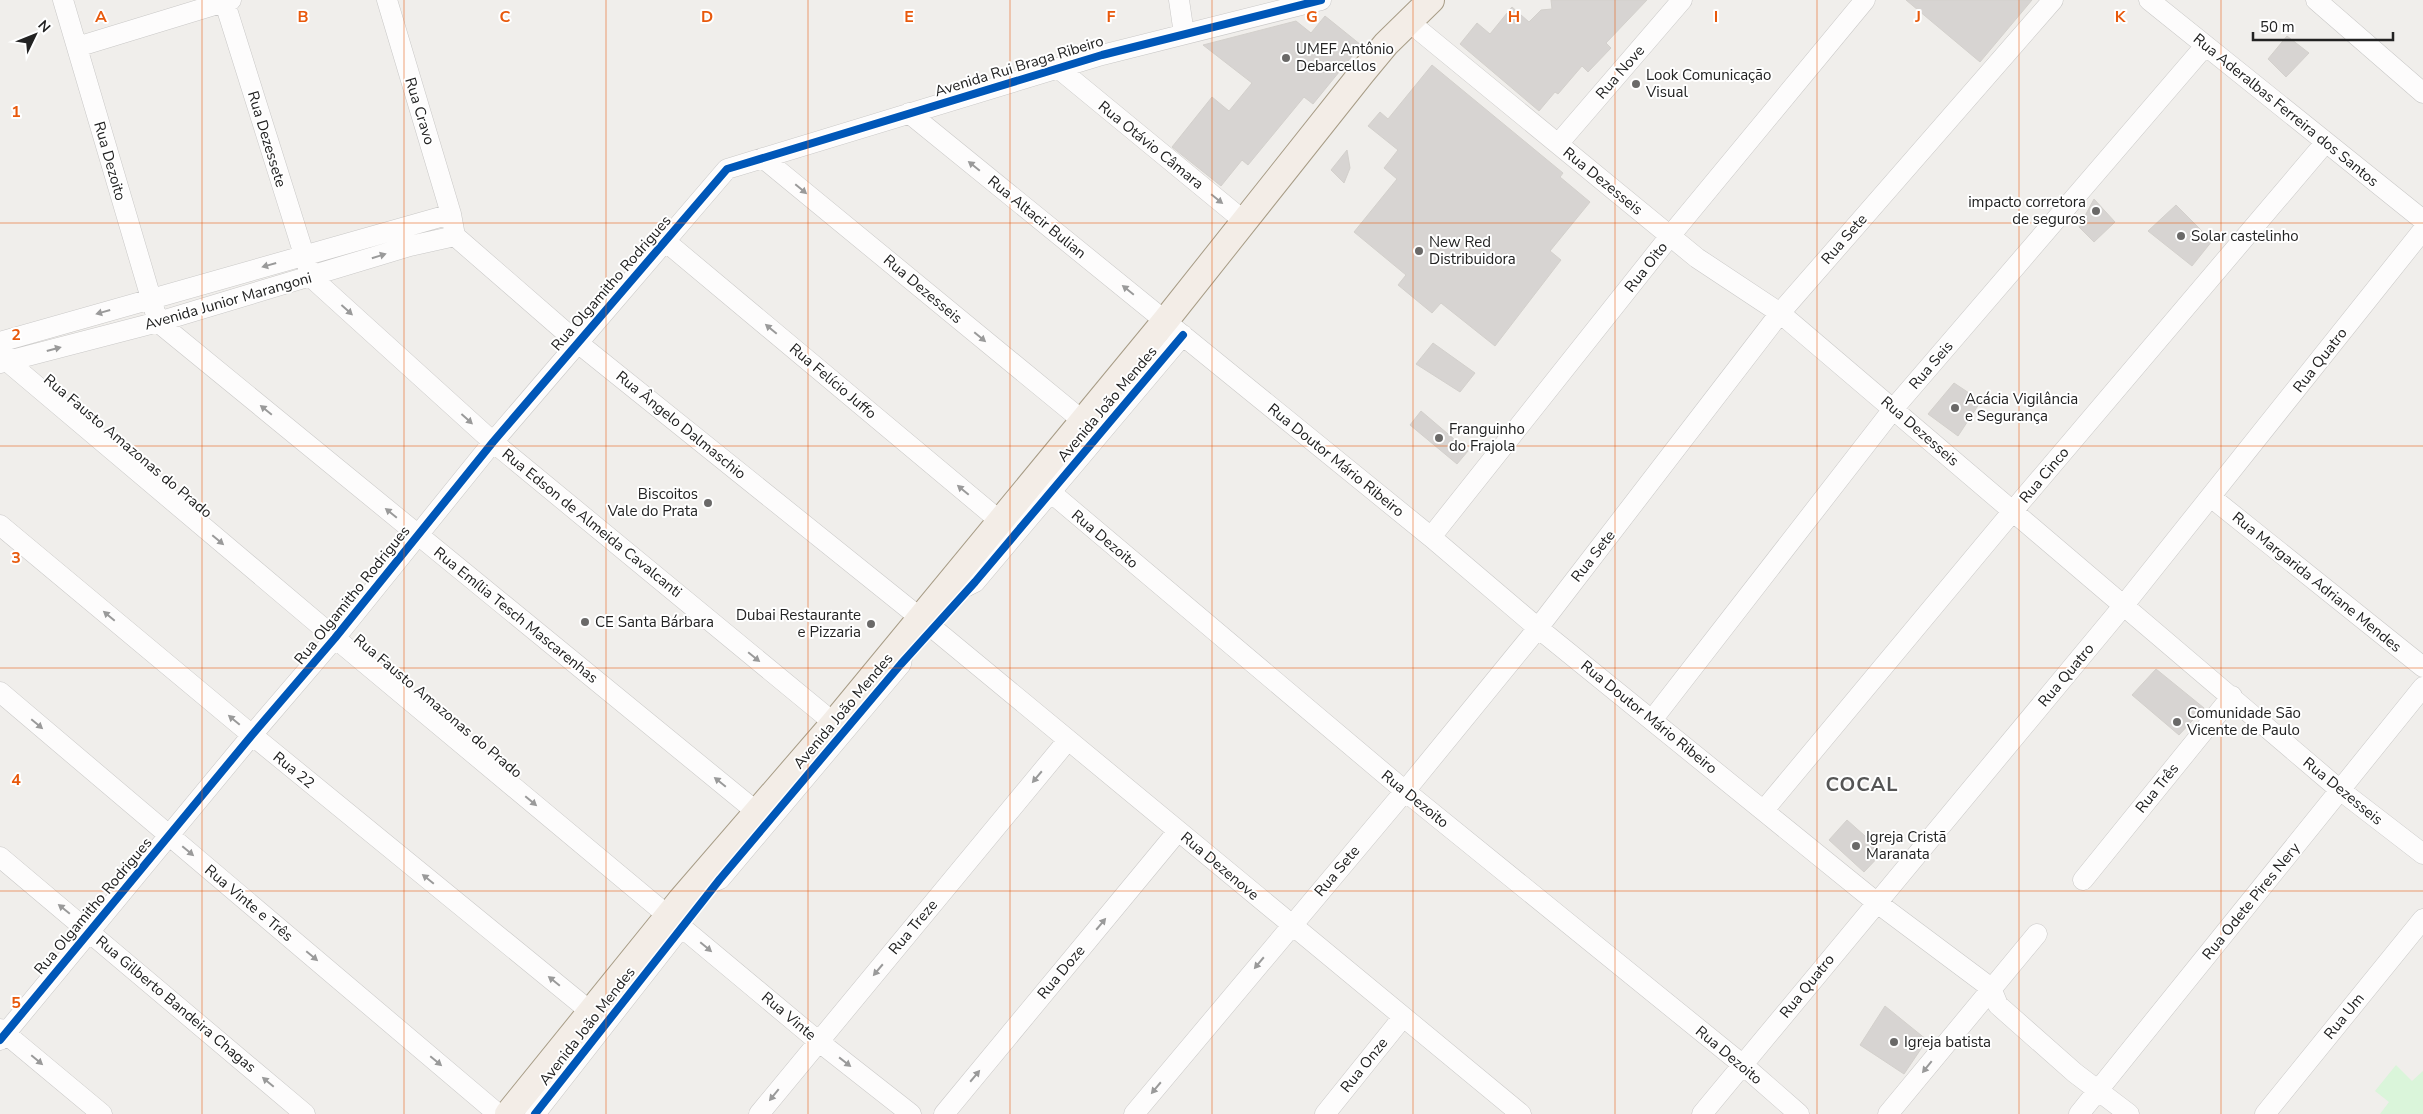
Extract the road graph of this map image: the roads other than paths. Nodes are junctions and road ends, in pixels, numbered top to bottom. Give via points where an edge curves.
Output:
1 (63, 0) edge
2 (387, 0) edge
3 (1179, 0) edge
4 (1321, 0) edge
5 (1431, 0) edge
6 (1682, 0) edge
7 (1865, 0) edge
8 (2053, 0) edge
9 (2149, 0) edge
10 (2316, 0) edge
11 (227, 1) edge
12 (1408, 21) junction
13 (1184, 34) junction
14 (2205, 46) junction
15 (77, 47) junction
16 (1058, 68) junction
17 (2423, 93) edge
18 (909, 113) junction
19 (2325, 142) junction
20 (1558, 144) junction
21 (763, 158) junction
22 (727, 169) joint
23 (2423, 220) edge
24 (1244, 221) junction
25 (453, 224) junction
26 (2423, 230) edge
27 (1670, 236) junction
28 (665, 241) junction
29 (303, 256) junction
30 (311, 277) junction
31 (150, 299) junction
32 (1780, 313) junction
33 (158, 322) junction
34 (1174, 328) junction
35 (0, 342) edge
36 (578, 343) junction
37 (2, 365) edge
38 (1894, 408) junction
39 (1082, 421) junction
40 (493, 442) junction
41 (1043, 486) junction
42 (2212, 498) junction
43 (2012, 512) junction
44 (1000, 521) junction
45 (0, 525) edge
46 (418, 536) junction
47 (1432, 537) junction
48 (2124, 605) junction
49 (920, 619) junction
50 (1538, 628) junction
51 (335, 638) junction
52 (2423, 668) edge
53 (2423, 687) edge
54 (0, 692) edge
55 (2232, 696) junction
56 (1652, 720) junction
57 (834, 722) junction
58 (252, 735) junction
59 (1068, 740) junction
60 (2340, 790) junction
61 (1405, 791) junction
62 (1764, 810) junction
63 (758, 813) junction
64 (1178, 831) junction
65 (170, 835) junction
66 (2423, 854) edge
67 (0, 857) edge
68 (2083, 880) dead end
69 (687, 893) junction
70 (1876, 902) junction
71 (2423, 919) edge
72 (675, 921) junction
73 (1291, 926) junction
74 (89, 930) junction
75 (2037, 934) dead end
76 (1991, 988) junction
77 (591, 1012) junction
78 (1403, 1017) junction
79 (2, 1034) edge
80 (818, 1041) junction
81 (1743, 1065) junction
82 (2098, 1092) junction
83 (1516, 1113) edge
84 (102, 1114) edge
85 (305, 1114) edge
86 (498, 1114) edge
87 (508, 1114) edge
88 (535, 1114) edge
89 (759, 1114) edge
90 (911, 1114) edge
91 (944, 1114) edge
92 (1134, 1114) edge
93 (1325, 1114) edge
94 (1702, 1114) edge
95 (1799, 1114) edge
96 (1888, 1114) edge
97 (2078, 1114) edge
98 (2129, 1114) edge
99 (2265, 1114) edge

1 - 15 street, Rua Dezoito
2 - 25 street, Rua Cravo
3 - 13 street
4 - 13 street, Avenida Rui Braga Ribeiro
5 - 12 main road, Avenida João Mendes
6 - 20 street, Rua Nove
7 - 27 street, Rua Oito
8 - 32 street, Rua Sete
9 - 14 street, Rua Aderalbas Ferreira dos Santos
10 - 17 street
11 - 15 street
11 - 29 street, Rua Dezessete
12 - 20 street, Rua Dezesseis
12 - 24 main road, Avenida João Mendes via 1362,73
13 - 16 street, Avenida Rui Braga Ribeiro
14 - 19 street, Rua Aderalbas Ferreira dos Santos
14 - 38 street, Rua Seis
15 - 31 street, Rua Dezoito
16 - 18 street, Avenida Rui Braga Ribeiro
16 -> 24 street, Rua Otávio Câmara
18 - 21 street, Avenida Rui Braga Ribeiro
34 -> 18 street, Rua Altacir Bulian
19 - 23 street, Rua Aderalbas Ferreira dos Santos
19 - 43 street, Rua Cinco
20 - 27 street, Rua Dezesseis
21 - 22 street, Avenida Rui Braga Ribeiro
21 -> 39 street, Rua Dezesseis
22 - 28 street, Rua Olgamitho Rodrigues
24 - 34 main road, Avenida João Mendes
25 - 29 street, Avenida Junior Marangoni
30 -> 25 street, Avenida Junior Marangoni via 410,246
25 - 36 street, Rua Ângelo Dalmaschio
26 - 42 street, Rua Quatro
27 - 32 street, Rua Dezesseis via 1697,258
27 - 47 street, Rua Oito
28 - 36 street, Rua Olgamitho Rodrigues
44 -> 28 street, Rua Felício Juffo
29 - 30 street, Rua Dezessete
29 -> 31 street, Avenida Junior Marangoni
30 - 33 street, Avenida Junior Marangoni
30 -> 40 street, Rua Edson de Almeida Cavalcanti
31 - 33 street, Rua Dezoito
31 -> 35 street, Avenida Junior Marangoni
32 - 38 street, Rua Dezesseis
32 - 50 street, Rua Sete
37 -> 33 street, Avenida Junior Marangoni
46 -> 33 street, Rua Emília Tesch Mascarenhas
34 - 39 main road, Avenida João Mendes
34 - 41 street, Avenida João Mendes
34 - 47 street, Rua Doutor Mário Ribeiro
35 - 37 street
36 - 40 street, Rua Olgamitho Rodrigues
36 - 49 street, Rua Ângelo Dalmaschio
37 -> 51 street, Rua Fausto Amazonas do Prado
38 - 43 street, Rua Dezesseis
38 - 56 street, Rua Seis
39 - 41 main road, Avenida João Mendes
40 - 46 street, Rua Olgamitho Rodrigues
40 -> 57 street, Rua Edson de Almeida Cavalcanti
41 - 44 main road, Avenida João Mendes
41 - 49 street, Avenida João Mendes via 975,582
41 - 61 street, Rua Dezoito
42 - 48 street, Rua Quatro
42 - 52 street, Rua Margarida Adriane Mendes
43 - 48 street, Rua Dezesseis
43 - 62 street, Rua Cinco
44 - 49 main road, Avenida João Mendes
58 -> 45 street, Rua 22
46 - 51 street, Rua Olgamitho Rodrigues
63 -> 46 street, Rua Emília Tesch Mascarenhas
47 - 50 street, Rua Doutor Mário Ribeiro
48 - 55 street, Rua Dezesseis
48 - 70 street, Rua Quatro
49 - 57 main road, Avenida João Mendes
49 - 59 street, Rua Dezenove
49 - 69 street, Avenida João Mendes via 901,664 720,879
50 - 56 street, Rua Doutor Mário Ribeiro
50 - 61 street, Rua Sete
51 - 58 street, Rua Olgamitho Rodrigues
51 -> 72 street, Rua Fausto Amazonas do Prado
53 - 60 street, Rua Odete Pires Nery
54 -> 65 street, Rua Vinte e Três
55 - 60 street, Rua Dezesseis
55 - 68 street, Rua Três
56 - 62 street, Rua Doutor Mário Ribeiro
57 - 63 main road, Avenida João Mendes
58 - 65 street, Rua Olgamitho Rodrigues
77 -> 58 street, Rua 22
59 - 64 street, Rua Dezenove
59 -> 80 street, Rua Treze
60 - 66 street, Rua Dezesseis
60 - 82 street, Rua Odete Pires Nery
61 - 73 street, Rua Sete
61 - 81 street, Rua Dezoito
62 - 70 street, Rua Doutor Mário Ribeiro
63 - 69 main road, Avenida João Mendes
64 - 73 street, Rua Dezenove
91 -> 64 street, Rua Doze
65 - 74 street, Rua Olgamitho Rodrigues
65 -> 86 street, Rua Vinte e Três
74 -> 67 street, Rua Gilberto Bandeira Chagas
69 - 72 main road, Avenida João Mendes
70 - 76 street, Rua Doutor Mário Ribeiro
70 - 81 street, Rua Quatro
71 - 99 street, Rua Um
72 - 77 main road, Avenida João Mendes
72 -> 80 street, Rua Vinte
72 - 88 street, Avenida João Mendes
73 - 78 street, Rua Dezenove
73 -> 92 street, Rua Sete
74 - 79 street, Rua Olgamitho Rodrigues
85 -> 74 street, Rua Gilberto Bandeira Chagas
75 - 76 street
76 - 82 street, Rua Doutor Mário Ribeiro via 1998,1005
76 -> 96 street
77 - 87 main road, Avenida João Mendes
78 - 83 street, Rua Dezenove
78 - 93 street, Rua Onze
79 -> 84 street
80 -> 89 street, Rua Treze
80 -> 90 street, Rua Vinte
81 - 94 street, Rua Quatro
81 - 95 street, Rua Dezoito
82 - 97 street, Rua Odete Pires Nery
82 - 98 street, Rua Doutor Mário Ribeiro

